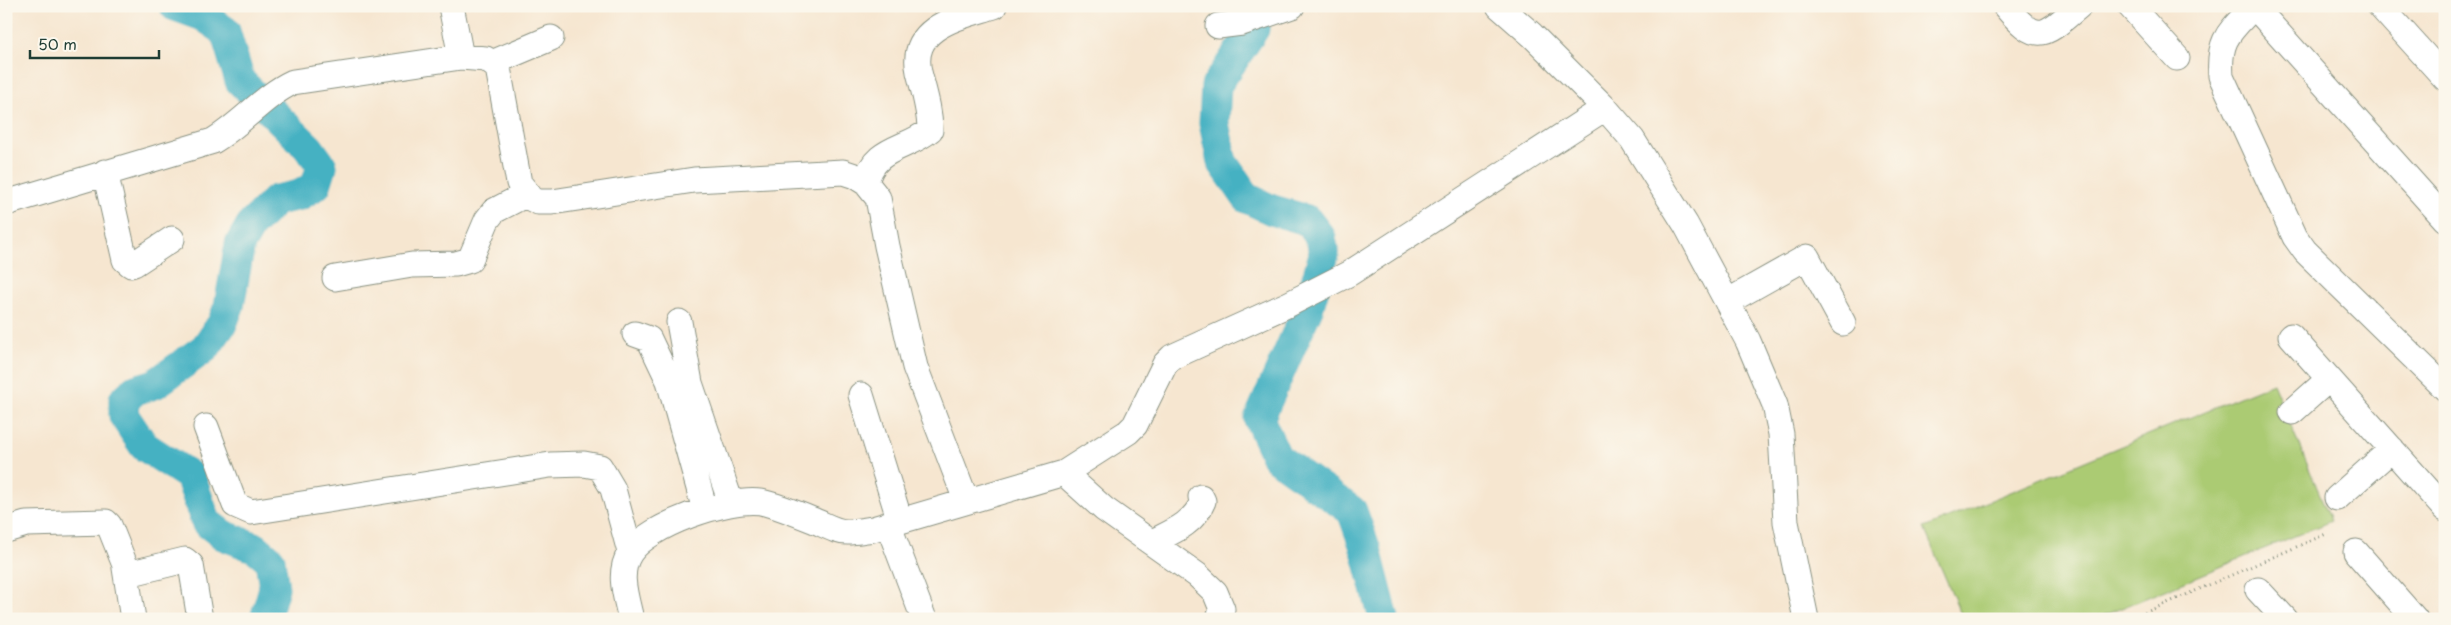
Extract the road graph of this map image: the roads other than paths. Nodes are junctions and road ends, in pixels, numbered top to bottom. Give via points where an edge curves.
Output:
1 (450, 6) edge
2 (994, 6) edge
3 (1499, 6) edge
4 (2005, 6) edge
5 (2079, 6) edge
6 (2130, 6) edge
7 (2254, 6) edge
8 (2380, 6) edge
9 (1287, 8) edge
10 (1218, 26) dead end
11 (551, 38) dead end
12 (461, 57) junction
13 (2177, 58) dead end
14 (492, 63) junction
15 (2445, 78) edge
16 (1605, 108) junction
17 (105, 172) junction
18 (866, 183) junction
19 (528, 194) junction
20 (6, 203) edge
21 (2445, 219) edge
22 (172, 239) dead end
23 (335, 278) dead end
24 (1727, 302) junction
25 (679, 322) dead end
26 (1843, 323) dead end
27 (635, 334) dead end
28 (2291, 336) dead end
29 (2329, 379) junction
30 (2445, 388) edge
31 (861, 395) dead end
32 (2292, 412) dead end
33 (206, 427) dead end
34 (2392, 450) junction
35 (1064, 473) junction
36 (1201, 496) dead end
37 (2337, 498) dead end
38 (966, 500) junction
39 (731, 503) junction
40 (2445, 509) edge
41 (704, 510) junction
42 (894, 522) junction
43 (6, 530) edge
44 (1152, 542) junction
45 (630, 552) junction
46 (2356, 552) dead end
47 (124, 568) junction
48 (2258, 590) dead end
49 (133, 619) edge
50 (200, 619) edge
51 (631, 619) edge
52 (924, 619) edge
53 (1219, 619) edge
54 (1806, 619) edge
55 (2285, 619) edge
56 (2415, 619) edge

1 - 12 street
2 - 18 street via 951,20 921,41 917,61 930,130 878,158 869,169
3 - 16 street
4 - 5 street via 2023,27 2032,32 2049,30
6 - 13 street
7 - 21 street
7 - 30 street via 2223,43 2221,76 2295,238 2316,265
8 - 15 street
9 - 10 street via 1242,23
11 - 14 street
12 - 14 street via 486,59
12 - 17 street via 293,82 280,88 213,142
14 - 19 street via 498,68 519,183
16 - 24 street via 1632,139 1686,225
16 - 35 street via 1350,272 1289,304 1172,357 1165,364 1135,425
17 - 20 street
17 - 22 street via 125,260 134,264
18 - 19 street via 843,172 694,180 552,202 538,202
18 - 38 street via 878,198 915,367
19 - 23 street via 490,215 470,260 456,264 412,265
24 - 26 street via 1808,257
24 - 54 street via 1748,341 1775,406 1781,434 1786,522
25 - 39 street via 690,383
27 - 41 street via 649,339 669,382
28 - 29 street
29 - 32 street
29 - 34 street
31 - 42 street
33 - 45 street via 235,505 251,512 550,466 584,464 600,467 613,489
34 - 37 street
34 - 40 street
35 - 38 street
35 - 44 street via 1104,509
36 - 44 street via 1203,501 1190,522
38 - 42 street
39 - 41 street
39 - 42 street via 761,502 846,532 873,529
41 - 45 street via 671,524
42 - 52 street
43 - 47 street via 26,524 106,522
44 - 53 street via 1215,592 1222,609
45 - 51 street via 622,586
46 - 56 street
47 - 49 street
47 - 50 street via 136,572 188,562 193,569
48 - 55 street

